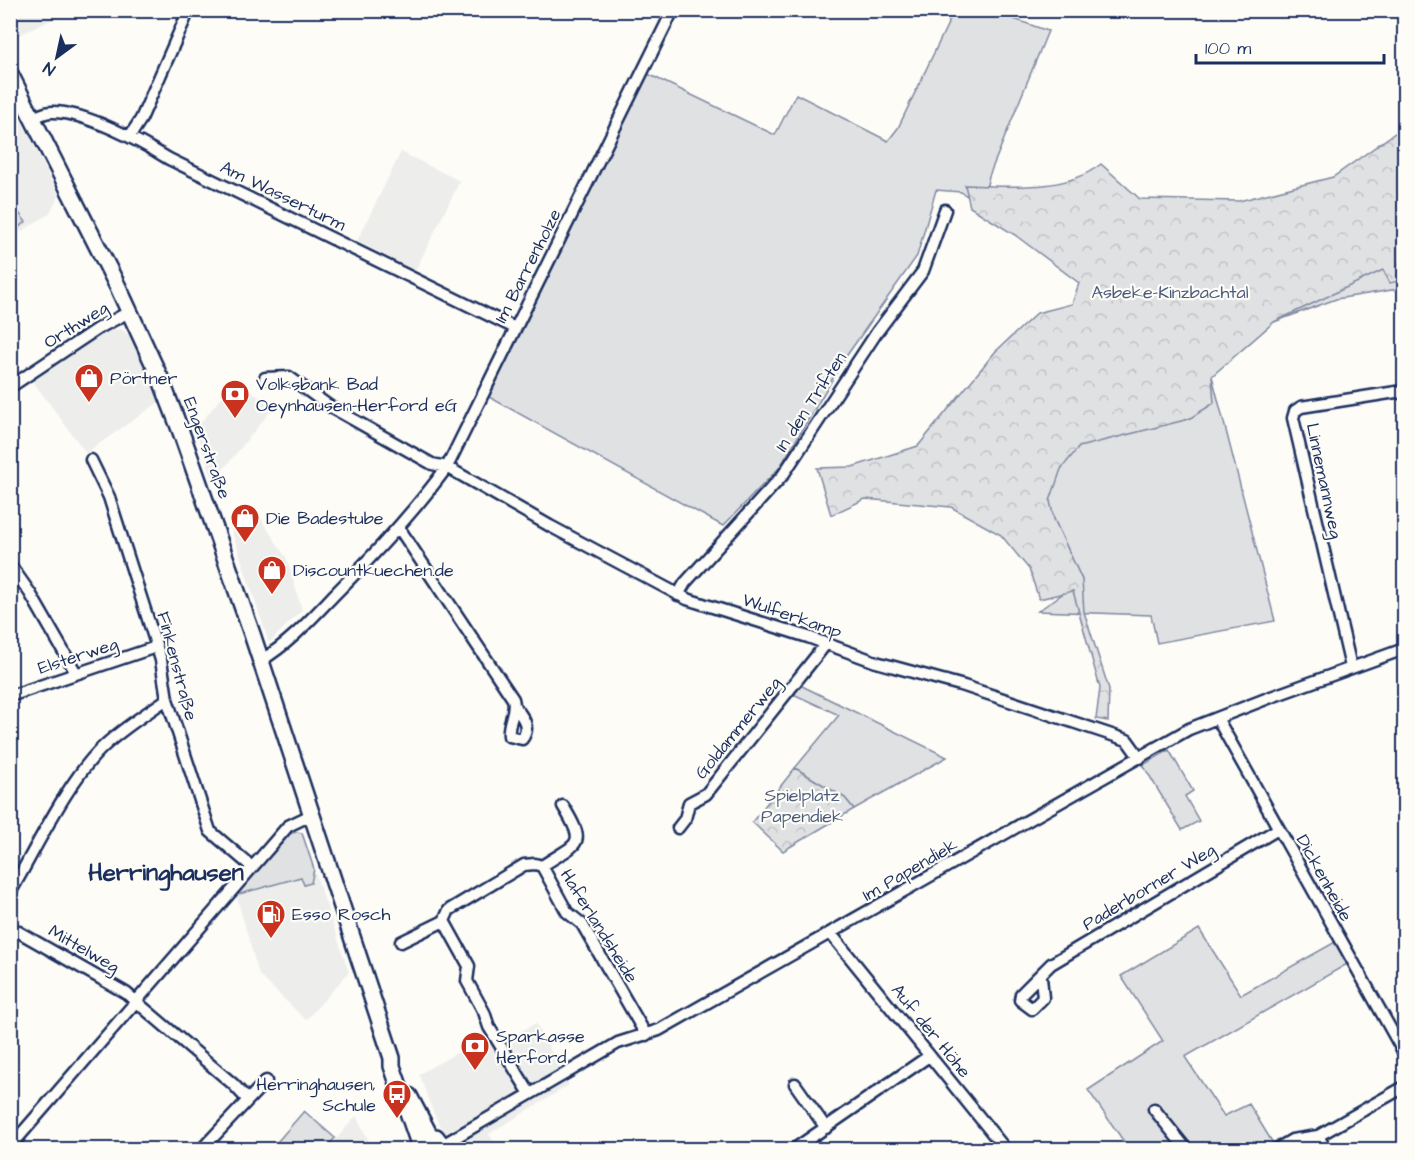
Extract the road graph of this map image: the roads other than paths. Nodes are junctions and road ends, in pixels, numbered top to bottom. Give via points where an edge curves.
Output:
1 (189, 10) edge
2 (673, 10) edge
3 (10, 74) edge
4 (33, 118) junction
5 (130, 136) junction
6 (945, 210) dead end
7 (129, 312) junction
8 (515, 328) junction
9 (265, 378) dead end
10 (10, 387) edge
11 (1404, 394) edge
12 (91, 460) dead end
13 (447, 467) junction
14 (399, 528) junction
15 (11, 566) edge
16 (678, 595) junction
17 (825, 645) junction
18 (156, 647) junction
19 (1404, 649) edge
20 (260, 661) junction
21 (1351, 668) junction
22 (76, 673) junction
23 (10, 696) edge
24 (167, 699) junction
25 (515, 707) dead end
26 (1217, 718) junction
27 (1140, 758) junction
28 (562, 806) dead end
29 (310, 815) junction
30 (678, 828) dead end
31 (1278, 829) junction
32 (542, 866) junction
33 (252, 867) junction
34 (10, 893) edge
35 (444, 921) junction
36 (10, 927) edge
37 (831, 934) junction
38 (401, 942) dead end
39 (1041, 977) dead end
40 (139, 1002) junction
41 (646, 1035) junction
42 (1404, 1053) edge
43 (929, 1056) junction
44 (266, 1081) dead end
45 (795, 1084) dead end
46 (1404, 1087) edge
47 (530, 1094) junction
48 (248, 1100) junction
49 (1154, 1109) dead end
50 (826, 1128) junction
51 (1318, 1136) junction
52 (420, 1142) edge
53 (10, 1147) edge
54 (445, 1147) edge
55 (201, 1149) edge
56 (794, 1149) edge
57 (1005, 1149) edge
58 (1187, 1149) edge
59 (1275, 1149) edge
60 (1326, 1149) edge

1 - 5 street
2 - 8 street, Im Barrenholze
3 - 4 main road, Engerstraße
4 - 5 street, Am Wasserturm via 49,111 67,113
4 - 7 main road, Engerstraße
5 - 8 street, Am Wasserturm
6 - 16 street, In den Triften via 923,271 877,332 783,475
7 - 10 street, Orthweg
7 - 20 main road, Engerstraße via 181,432
8 - 13 street, Im Barrenholze
9 - 13 street, Wulferkamp via 289,377 329,406 432,464
11 - 21 street, Linnemannweg via 1301,407 1293,418
12 - 18 street, Finkenstraße via 109,497
13 - 14 street, Im Barrenholze
13 - 16 street, Wulferkamp
14 - 20 street, Im Barrenholze via 304,627
14 - 25 street
15 - 22 street
16 - 17 street, Wulferkamp
17 - 27 street, Wulferkamp via 1127,740
17 - 30 street, Goldammerweg via 706,794 689,803
18 - 22 street, Elsterweg
18 - 24 street, Finkenstraße
19 - 21 street, Im Papendiek
20 - 29 main road, Engerstraße
21 - 26 street, Im Papendiek
22 - 23 street, Elsterweg
24 - 33 street, Finkenstraße via 210,831
24 - 34 street via 95,756 74,784
26 - 27 street, Im Papendiek via 1189,729
26 - 31 street, Dickenheide
27 - 37 street, Im Papendiek
28 - 32 street, Haferlandsheide via 578,830 578,837 575,844
29 - 33 street via 288,826
29 - 52 main road, Engerstraße via 392,1058 398,1064
31 - 39 street, Paderborner Weg via 1051,964
31 - 42 street, Dickenheide
32 - 35 street, Haferlandsheide via 524,865 449,910
32 - 41 street, Haferlandsheide via 567,912 582,924
33 - 40 street
35 - 38 street, Haferlandsheide
35 - 47 street via 469,966 467,981 489,1027
36 - 40 street, Mittelweg
37 - 41 street, Im Papendiek
37 - 43 street, Auf der Höhe
40 - 48 street, Mittelweg
40 - 53 street
41 - 47 street, Im Papendiek via 618,1042
43 - 50 street
43 - 57 street, Auf der Höhe
44 - 48 street
45 - 50 street
46 - 51 street
47 - 54 street, Im Papendiek
48 - 55 street
49 - 58 street
50 - 56 street
51 - 59 street via 1292,1140
51 - 60 street
52 - 54 main road

